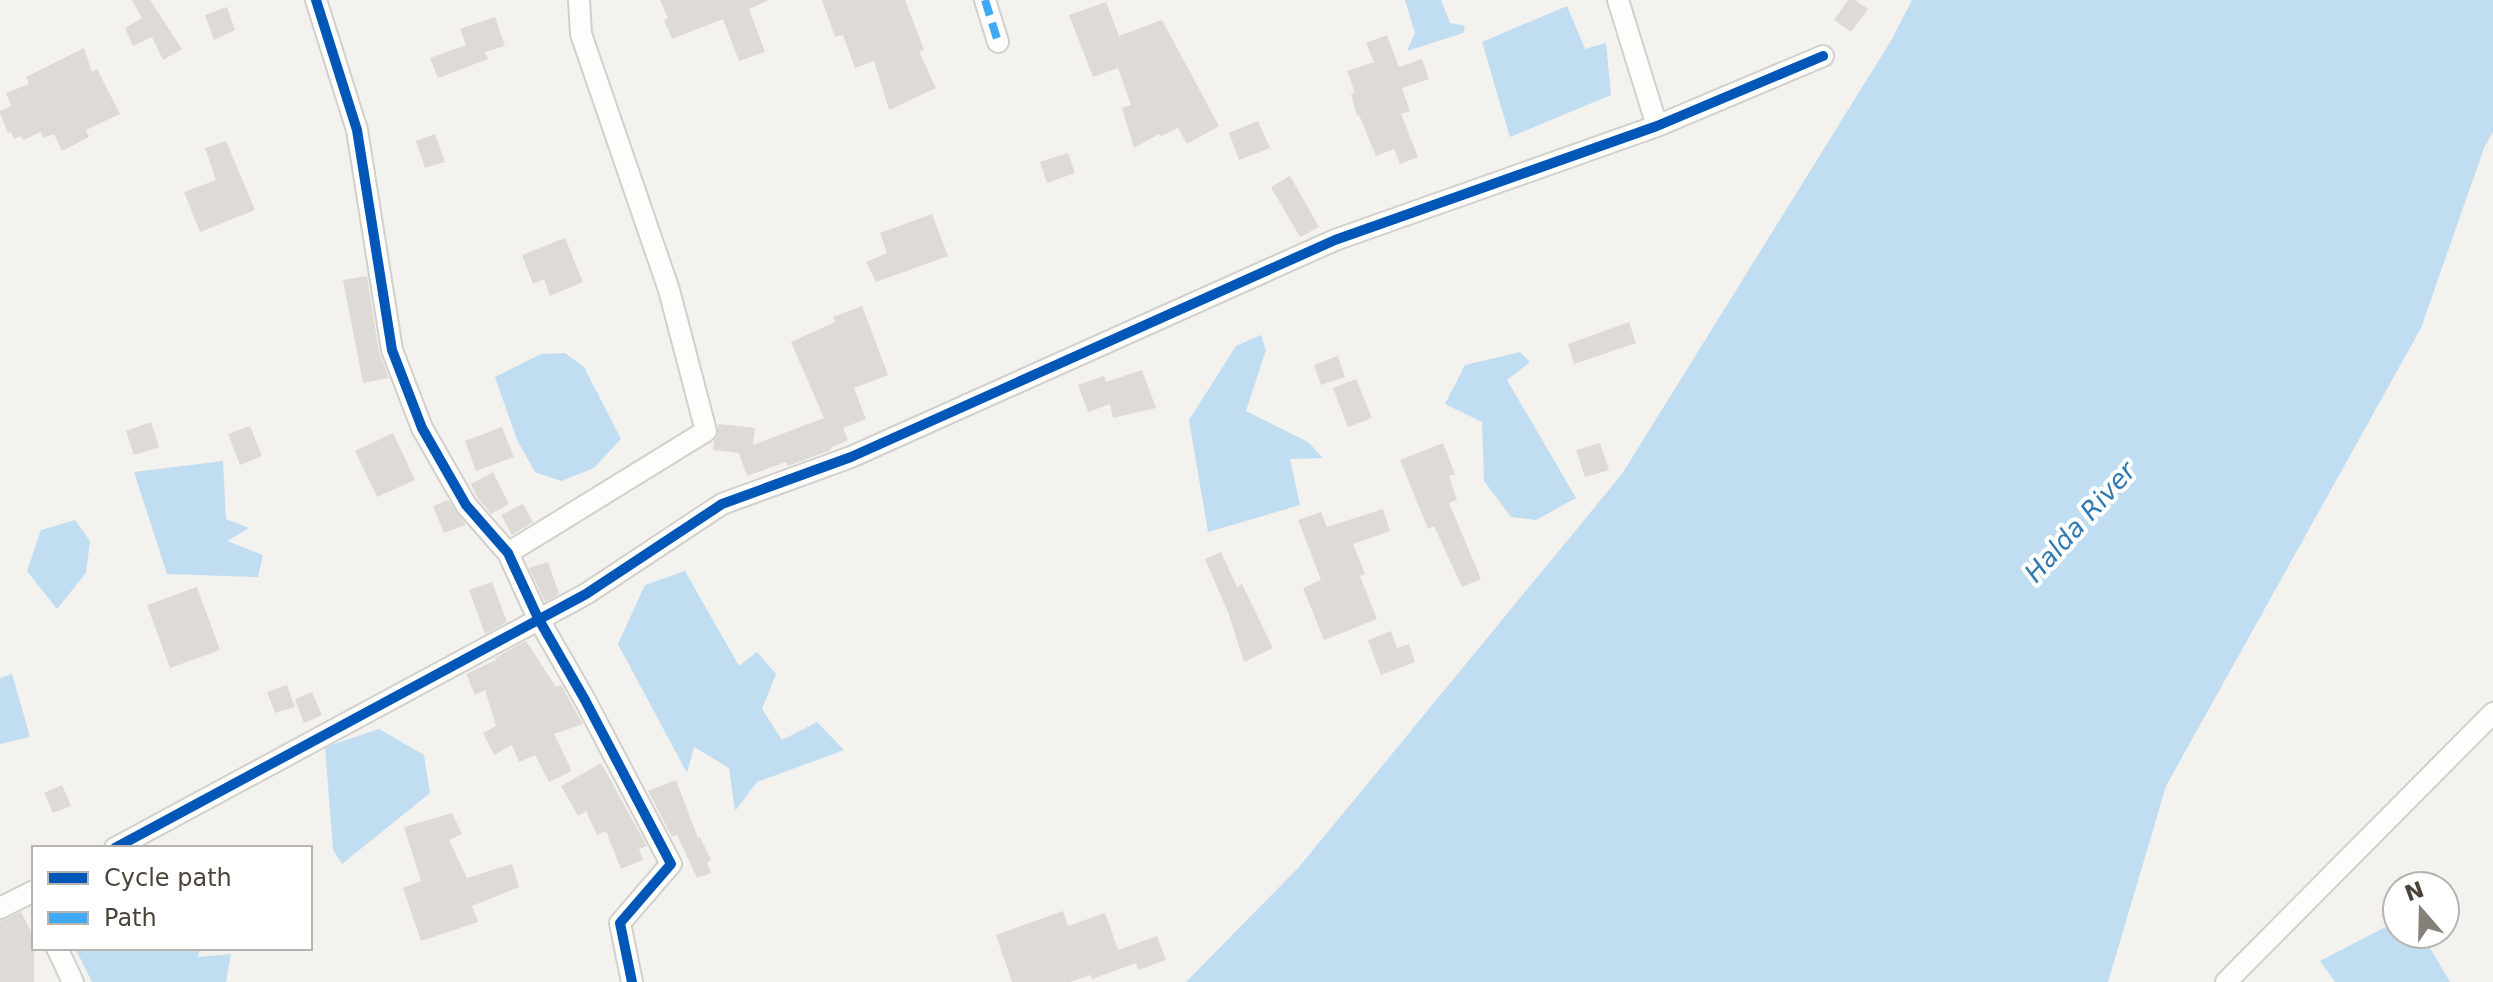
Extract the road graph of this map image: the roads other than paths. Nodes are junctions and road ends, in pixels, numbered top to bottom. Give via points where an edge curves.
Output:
1 (316, 0) edge
2 (579, 0) edge
3 (985, 0) edge
4 (1618, 0) edge
5 (998, 42) dead end
6 (1823, 56) dead end
7 (1657, 126) junction
8 (508, 553) junction
9 (538, 618) junction
10 (2493, 713) edge
11 (119, 846) edge
12 (32, 895) edge
13 (0, 908) edge
14 (58, 950) edge
15 (73, 982) edge
16 (632, 982) edge
17 (2226, 982) edge

1 - 8 street via 357,130 392,350 422,428 466,505
2 - 8 street via 581,34 669,290 706,431
3 - 5 street
4 - 7 street
6 - 7 street
7 - 9 street via 1335,240 851,457 722,504 586,594
8 - 9 street
9 - 11 street
9 - 16 street via 671,864 620,923
10 - 17 street
12 - 13 street
14 - 15 street

